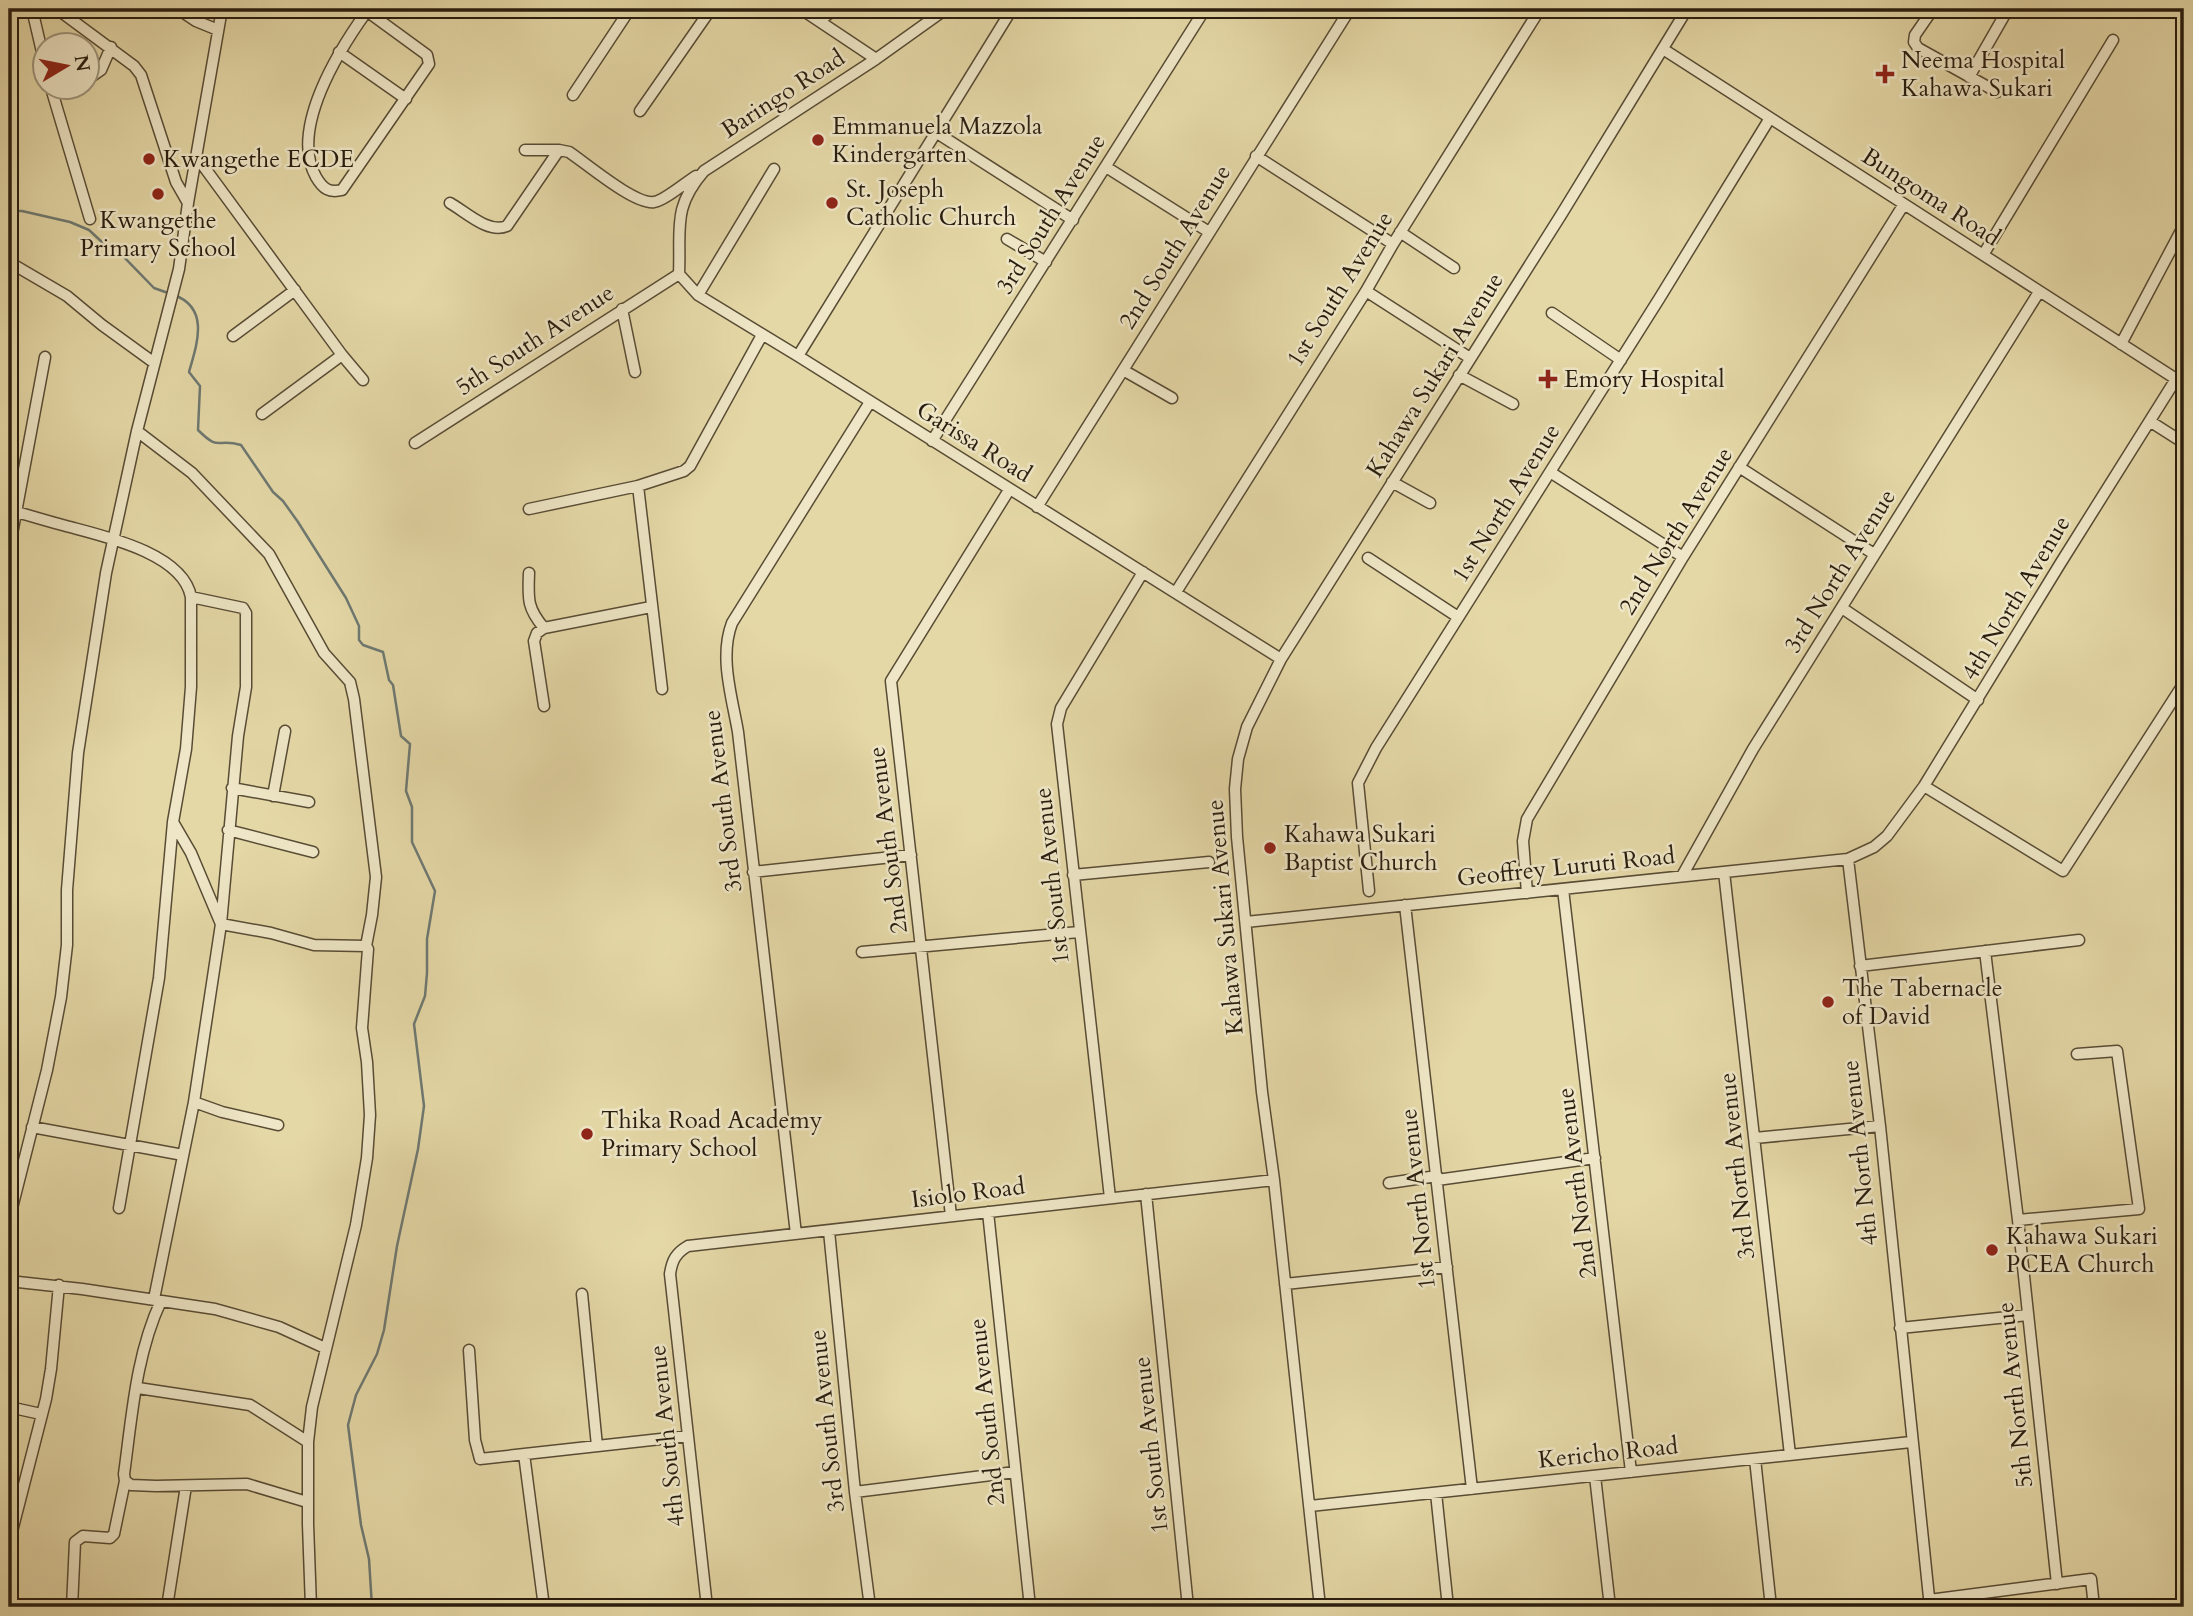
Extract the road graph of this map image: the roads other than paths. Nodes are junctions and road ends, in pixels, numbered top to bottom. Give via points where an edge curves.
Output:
1 (32, 9) edge
2 (57, 9) edge
3 (178, 9) edge
4 (222, 9) edge
5 (630, 9) edge
6 (710, 9) edge
7 (801, 9) edge
8 (835, 9) edge
9 (946, 9) edge
10 (1012, 9) edge
11 (1205, 9) edge
12 (1350, 9) edge
13 (1540, 9) edge
14 (1687, 9) edge
15 (1933, 9) edge
16 (2008, 9) edge
17 (365, 10) edge
18 (819, 21) junction
19 (218, 30) junction
20 (37, 32) edge
21 (2113, 40) dead end
22 (111, 47) junction
23 (1663, 50) junction
24 (339, 52) junction
25 (876, 59) junction
26 (102, 68) edge
27 (1969, 77) junction
28 (1997, 92) dead end
29 (573, 95) dead end
30 (406, 99) junction
31 (57, 102) edge
32 (640, 111) dead end
33 (1770, 118) junction
34 (937, 133) junction
35 (525, 150) dead end
36 (559, 150) junction
37 (196, 156) junction
38 (1256, 156) junction
39 (1106, 167) junction
40 (774, 169) dead end
41 (704, 170) junction
42 (450, 202) dead end
43 (188, 203) junction
44 (1904, 204) junction
45 (90, 219) dead end
46 (1073, 220) junction
47 (2184, 225) edge
48 (1209, 232) junction
49 (1400, 232) junction
50 (1007, 239) dead end
51 (1393, 244) junction
52 (1983, 255) junction
53 (9, 262) edge
54 (1046, 262) junction
55 (1454, 268) dead end
56 (679, 274) junction
57 (295, 290) junction
58 (1366, 291) junction
59 (2039, 292) junction
60 (698, 295) junction
61 (622, 309) junction
62 (1552, 313) dead end
63 (233, 335) dead end
64 (762, 335) junction
65 (2121, 344) junction
66 (341, 355) junction
67 (798, 356) junction
68 (45, 357) dead end
69 (1470, 358) junction
70 (1621, 360) junction
71 (153, 362) junction
72 (1123, 370) junction
73 (635, 372) dead end
74 (1459, 374) junction
75 (2176, 379) joint
76 (363, 380) dead end
77 (1172, 398) dead end
78 (870, 402) junction
79 (1513, 404) dead end
80 (262, 414) dead end
81 (2151, 422) junction
82 (136, 431) junction
83 (932, 441) junction
84 (415, 443) dead end
85 (2184, 443) edge
86 (1739, 467) junction
87 (1550, 472) junction
88 (1392, 482) junction
89 (638, 486) junction
90 (1009, 490) junction
91 (1430, 503) dead end
92 (1037, 508) junction
93 (529, 509) dead end
94 (13, 511) edge
95 (113, 538) junction
96 (9, 550) edge
97 (1874, 554) junction
98 (1683, 557) junction
99 (1368, 558) dead end
100 (1143, 572) junction
101 (529, 573) dead end
102 (1175, 592) junction
103 (191, 597) junction
104 (651, 607) junction
105 (1842, 608) junction
106 (1458, 617) junction
107 (544, 628) junction
108 (1281, 659) junction
109 (2184, 683) edge
110 (662, 689) dead end
111 (1978, 700) junction
112 (544, 706) dead end
113 (285, 732) dead end
114 (1924, 786) junction
115 (232, 788) junction
116 (273, 796) junction
117 (309, 802) dead end
118 (173, 822) junction
119 (228, 830) junction
120 (313, 852) dead end
121 (911, 855) junction
122 (1848, 859) junction
123 (1209, 862) dead end
124 (753, 872) junction
125 (1724, 872) junction
126 (1073, 875) junction
127 (1682, 876) junction
128 (1563, 889) junction
129 (1527, 892) junction
130 (1405, 905) junction
131 (1372, 909) junction
132 (1246, 922) junction
133 (220, 924) junction
134 (1079, 932) junction
135 (2079, 940) dead end
136 (922, 945) junction
137 (366, 946) junction
138 (1984, 951) junction
139 (862, 952) dead end
140 (1860, 966) junction
141 (2077, 1054) dead end
142 (194, 1102) junction
143 (278, 1125) dead end
144 (32, 1126) junction
145 (1880, 1126) junction
146 (1755, 1138) junction
147 (130, 1144) junction
148 (183, 1155) junction
149 (1595, 1158) junction
150 (1437, 1178) junction
151 (1274, 1180) junction
152 (1389, 1183) dead end
153 (1146, 1194) junction
154 (1110, 1198) junction
155 (118, 1208) dead end
156 (988, 1212) junction
157 (951, 1216) junction
158 (9, 1220) edge
159 (2018, 1220) junction
160 (829, 1231) junction
161 (796, 1234) junction
162 (672, 1260) joint
163 (1447, 1267) junction
164 (9, 1281) edge
165 (1285, 1284) junction
166 (59, 1285) junction
167 (582, 1294) dead end
168 (157, 1300) junction
169 (2028, 1315) junction
170 (1900, 1328) junction
171 (324, 1348) junction
172 (469, 1350) dead end
173 (138, 1388) junction
174 (9, 1406) edge
175 (41, 1414) junction
176 (688, 1436) junction
177 (308, 1442) junction
178 (1911, 1442) junction
179 (597, 1446) junction
180 (524, 1454) junction
181 (1790, 1455) junction
182 (1755, 1459) junction
183 (1014, 1472) junction
184 (1631, 1472) junction
185 (1595, 1476) junction
186 (125, 1481) junction
187 (186, 1486) junction
188 (1472, 1489) junction
189 (855, 1492) junction
190 (1436, 1493) junction
191 (307, 1502) junction
192 (1310, 1506) junction
193 (9, 1543) edge
194 (2057, 1584) junction
195 (1930, 1604) edge
196 (72, 1607) edge
197 (167, 1607) edge
198 (311, 1607) edge
199 (544, 1607) edge
200 (707, 1607) edge
201 (870, 1607) edge
202 (1030, 1607) edge
203 (1188, 1607) edge
204 (1320, 1607) edge
205 (1448, 1607) edge
206 (1609, 1607) edge
207 (1771, 1607) edge
208 (2094, 1607) edge

1 - 20 street
2 - 22 street
3 - 19 street
4 - 19 street
5 - 29 street
6 - 32 street
7 - 18 street
8 - 18 street
9 - 25 street, Baringo Road
10 - 34 street
11 - 39 street, 3rd South Avenue
12 - 38 street, 2nd South Avenue
13 - 49 street, 1st South Avenue
14 - 23 street, Kahawa Sukari Avenue
15 - 27 street via 1914,42
16 - 27 street
17 - 24 street
17 - 30 street via 429,59
18 - 25 street
19 - 37 street
21 - 52 street
22 - 26 street
22 - 43 street via 141,75 176,181
23 - 33 street, Bungoma Road
23 - 69 street, Kahawa Sukari Avenue
24 - 30 street
24 - 30 street via 327,72 307,139 313,170 327,190 342,190
25 - 41 street, Baringo Road
27 - 28 street
31 - 45 street
33 - 44 street, Bungoma Road
33 - 70 street, 1st North Avenue
34 - 46 street
34 - 67 street
35 - 36 street
36 - 41 street via 645,202 659,201
36 - 42 street via 507,226 491,227
37 - 43 street
37 - 57 street
38 - 48 street, 2nd South Avenue
38 - 51 street
39 - 46 street, 3rd South Avenue
39 - 48 street
40 - 60 street
41 - 56 street, Baringo Road via 691,186 679,216
43 - 71 street via 179,269
44 - 52 street, Bungoma Road
44 - 86 street, 2nd North Avenue
46 - 54 street, 3rd South Avenue
47 - 65 street
48 - 72 street, 2nd South Avenue
49 - 51 street, 1st South Avenue
49 - 55 street
50 - 54 street
51 - 58 street, 1st South Avenue
52 - 59 street, Bungoma Road
53 - 71 street via 67,296
54 - 83 street, 3rd South Avenue
56 - 60 street, Garissa Road
56 - 61 street, 5th South Avenue
57 - 63 street
57 - 66 street
58 - 69 street
58 - 102 street, 1st South Avenue
59 - 65 street, Bungoma Road
59 - 97 street, 3rd North Avenue
60 - 64 street, Garissa Road
61 - 73 street
61 - 84 street, 5th South Avenue
62 - 70 street
64 - 67 street, Garissa Road
64 - 89 street via 690,466
65 - 75 street, Bungoma Road
66 - 76 street
66 - 80 street
67 - 78 street, Garissa Road
68 - 94 street
69 - 74 street, Kahawa Sukari Avenue
70 - 87 street, 1st North Avenue
71 - 82 street
72 - 77 street
72 - 92 street, 2nd South Avenue
74 - 79 street
74 - 88 street, Kahawa Sukari Avenue
75 - 81 street, 4th North Avenue
78 - 83 street, Garissa Road
78 - 124 street, 3rd South Avenue via 726,639
81 - 85 street
81 - 111 street, 4th North Avenue
82 - 95 street
82 - 137 street via 192,473 258,541 324,653 350,682 376,877
83 - 90 street, Garissa Road
86 - 97 street
86 - 98 street, 2nd North Avenue
87 - 98 street
87 - 106 street, 1st North Avenue
88 - 91 street
88 - 108 street, Kahawa Sukari Avenue
89 - 93 street
89 - 104 street
90 - 92 street, Garissa Road
90 - 121 street, 2nd South Avenue via 891,681
92 - 100 street, Garissa Road
94 - 95 street
94 - 96 street
95 - 103 street via 180,576 189,585
95 - 144 street via 78,753 61,997
97 - 105 street, 3rd North Avenue
98 - 129 street, 2nd North Avenue via 1528,819 1523,841
99 - 106 street
100 - 102 street, Garissa Road
100 - 126 street, 1st South Avenue via 1058,716
101 - 107 street via 531,613
102 - 108 street, Garissa Road
103 - 115 street via 240,606 246,613 246,688
103 - 118 street via 191,687
104 - 107 street
104 - 110 street
105 - 111 street
105 - 127 street, 3rd North Avenue via 1753,749
106 - 131 street, 1st North Avenue via 1358,783
107 - 112 street via 534,641
108 - 132 street, Kahawa Sukari Avenue via 1247,727 1238,759 1236,813
109 - 114 street via 2063,871
111 - 114 street, 4th North Avenue
113 - 116 street
114 - 122 street, 4th North Avenue via 1887,836
115 - 116 street
115 - 119 street
116 - 117 street
118 - 133 street
118 - 147 street via 159,978
119 - 120 street
119 - 133 street
121 - 124 street
121 - 136 street, 2nd South Avenue
122 - 125 street, Geoffrey Luruti Road
122 - 140 street, 4th North Avenue
123 - 126 street
124 - 161 street, 3rd South Avenue
125 - 127 street, Geoffrey Luruti Road
125 - 146 street, 3rd North Avenue
126 - 134 street, 1st South Avenue
127 - 128 street, Geoffrey Luruti Road
128 - 129 street, Geoffrey Luruti Road
128 - 149 street, 2nd North Avenue
129 - 130 street, Geoffrey Luruti Road
130 - 131 street, Geoffrey Luruti Road
130 - 150 street, 1st North Avenue
131 - 132 street, Geoffrey Luruti Road
132 - 151 street, Kahawa Sukari Avenue
133 - 137 street via 314,944
133 - 142 street
134 - 136 street
134 - 154 street, 1st South Avenue
135 - 138 street
136 - 139 street
136 - 157 street, 2nd South Avenue
137 - 171 street via 362,1028 370,1115 367,1158 356,1225
138 - 140 street
138 - 159 street, 5th North Avenue
140 - 145 street, 4th North Avenue
141 - 159 street via 2117,1051 2140,1209
142 - 143 street
142 - 148 street
144 - 147 street
144 - 158 street
145 - 146 street
145 - 170 street, 4th North Avenue
146 - 181 street, 3rd North Avenue
147 - 148 street
147 - 155 street
148 - 168 street
149 - 150 street
149 - 184 street, 2nd North Avenue
150 - 152 street
150 - 163 street, 1st North Avenue
151 - 153 street, Isiolo Road
151 - 165 street, Kahawa Sukari Avenue
153 - 154 street, Isiolo Road
153 - 203 street, 1st South Avenue
154 - 156 street, Isiolo Road
156 - 157 street, Isiolo Road
156 - 183 street, 2nd South Avenue
157 - 160 street, Isiolo Road
159 - 169 street, 5th North Avenue
160 - 161 street, Isiolo Road
160 - 189 street, 3rd South Avenue
161 - 162 street, Isiolo Road via 688,1246
162 - 176 street, 4th South Avenue
163 - 165 street
163 - 188 street, 1st North Avenue
164 - 166 street
165 - 192 street, Kahawa Sukari Avenue
166 - 168 street
166 - 175 street via 51,1369
167 - 179 street
168 - 171 street via 248,1317
168 - 173 street
169 - 170 street
169 - 194 street, 5th North Avenue
170 - 178 street, 4th North Avenue
171 - 177 street
172 - 180 street via 480,1459
173 - 177 street via 250,1405
173 - 186 street
174 - 175 street
175 - 193 street
176 - 179 street
176 - 200 street, 4th South Avenue
177 - 191 street
178 - 181 street, Kericho Road
178 - 195 street, 4th North Avenue
179 - 180 street
180 - 199 street
181 - 182 street, Kericho Road
182 - 184 street, Kericho Road
182 - 207 street
183 - 189 street
183 - 202 street, 2nd South Avenue
184 - 185 street, Kericho Road
185 - 188 street, Kericho Road
185 - 206 street
186 - 187 street
186 - 196 street via 114,1534 110,1538 83,1536 75,1542
187 - 191 street via 247,1484
187 - 197 street
188 - 190 street, Kericho Road
189 - 201 street, 3rd South Avenue
190 - 192 street, Kericho Road
190 - 205 street
191 - 198 street
192 - 204 street, Kahawa Sukari Avenue
194 - 195 street
194 - 208 street via 2091,1579

